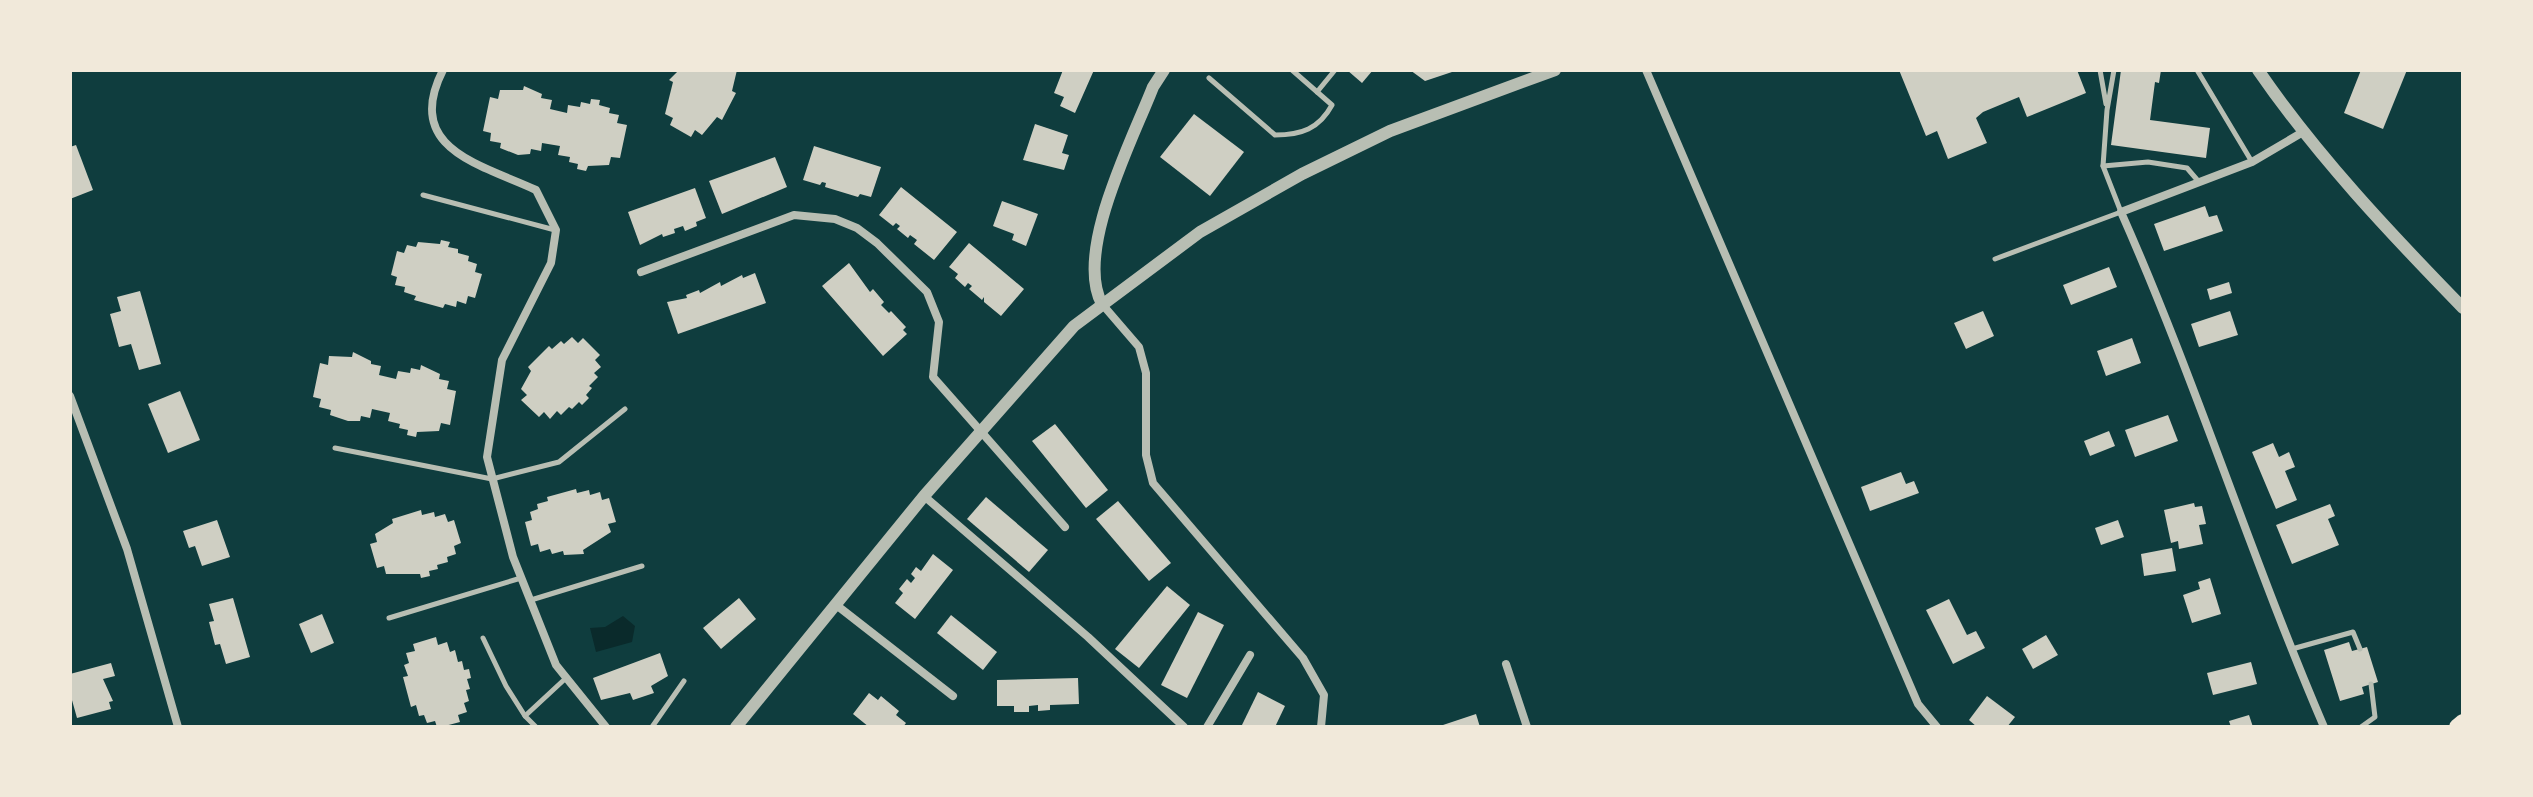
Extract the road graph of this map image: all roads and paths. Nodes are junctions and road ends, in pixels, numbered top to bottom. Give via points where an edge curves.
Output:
1 (443, 70) edge
2 (1164, 70) edge
3 (1292, 70) edge
4 (1335, 70) edge
5 (1555, 70) edge
6 (1646, 70) edge
7 (2100, 70) edge
8 (2114, 70) edge
9 (2197, 70) edge
10 (2258, 70) edge
11 (1209, 78) dead end
12 (1317, 92) junction
13 (2107, 110) junction
14 (2303, 132) junction
15 (2252, 162) junction
16 (2103, 166) junction
17 (2200, 182) junction
18 (423, 195) dead end
19 (2121, 212) junction
20 (556, 230) junction
21 (1995, 259) dead end
22 (641, 272) dead end
23 (1102, 304) junction
24 (2463, 308) edge
25 (70, 396) edge
26 (625, 409) dead end
27 (979, 431) junction
28 (335, 448) dead end
29 (492, 479) junction
30 (924, 496) junction
31 (1065, 527) dead end
32 (642, 566) dead end
33 (522, 578) junction
34 (531, 600) junction
35 (835, 604) junction
36 (389, 618) dead end
37 (483, 638) dead end
38 (2360, 649) dead end
39 (2291, 650) junction
40 (1250, 655) dead end
41 (1506, 664) dead end
42 (566, 678) junction
43 (684, 681) dead end
44 (2371, 684) dead end
45 (953, 696) dead end
46 (525, 716) junction
47 (2463, 722) edge
48 (178, 727) edge
49 (536, 727) edge
50 (606, 727) edge
51 (652, 727) edge
52 (736, 727) edge
53 (1184, 727) edge
54 (1207, 727) edge
55 (1321, 727) edge
56 (1527, 727) edge
57 (1937, 727) edge
58 (2324, 727) edge
59 (2361, 727) edge
60 (2457, 727) edge

1 - 20 street via 431,103 433,129 451,151 536,190
2 - 23 street via 1153,87 1092,254 1094,290
3 - 12 lane
4 - 12 lane
5 - 23 street via 1390,131 1302,174 1200,232
6 - 57 street via 1918,704
7 - 13 lane
8 - 13 lane
9 - 15 lane
10 - 14 street
11 - 12 lane via 1275,135 1299,135 1325,119 1332,105
13 - 16 lane
14 - 15 street
14 - 24 street via 2392,236
15 - 17 street
16 - 17 lane via 2148,162 2187,168
16 - 19 lane
17 - 19 street
18 - 20 lane
19 - 21 lane
19 - 39 street via 2163,306
20 - 29 street via 551,263 502,360 487,457
22 - 27 street via 794,215 835,219 857,228 927,292 939,322 933,377
23 - 27 street via 1074,326
23 - 55 street via 1139,347 1146,373 1146,455 1153,483 1303,658 1324,695
25 - 48 street via 127,549
26 - 29 lane via 559,462
27 - 30 street
27 - 31 street
28 - 29 lane
29 - 33 street
30 - 35 street
30 - 53 street
32 - 34 lane
33 - 34 street
33 - 36 lane
34 - 42 street
35 - 45 street
35 - 52 street
37 - 46 lane
38 - 39 lane via 2353,632
39 - 58 street
40 - 54 street
41 - 56 street
42 - 46 lane
42 - 50 street
43 - 51 lane
44 - 59 lane via 2375,717
46 - 49 lane
47 - 60 highway

